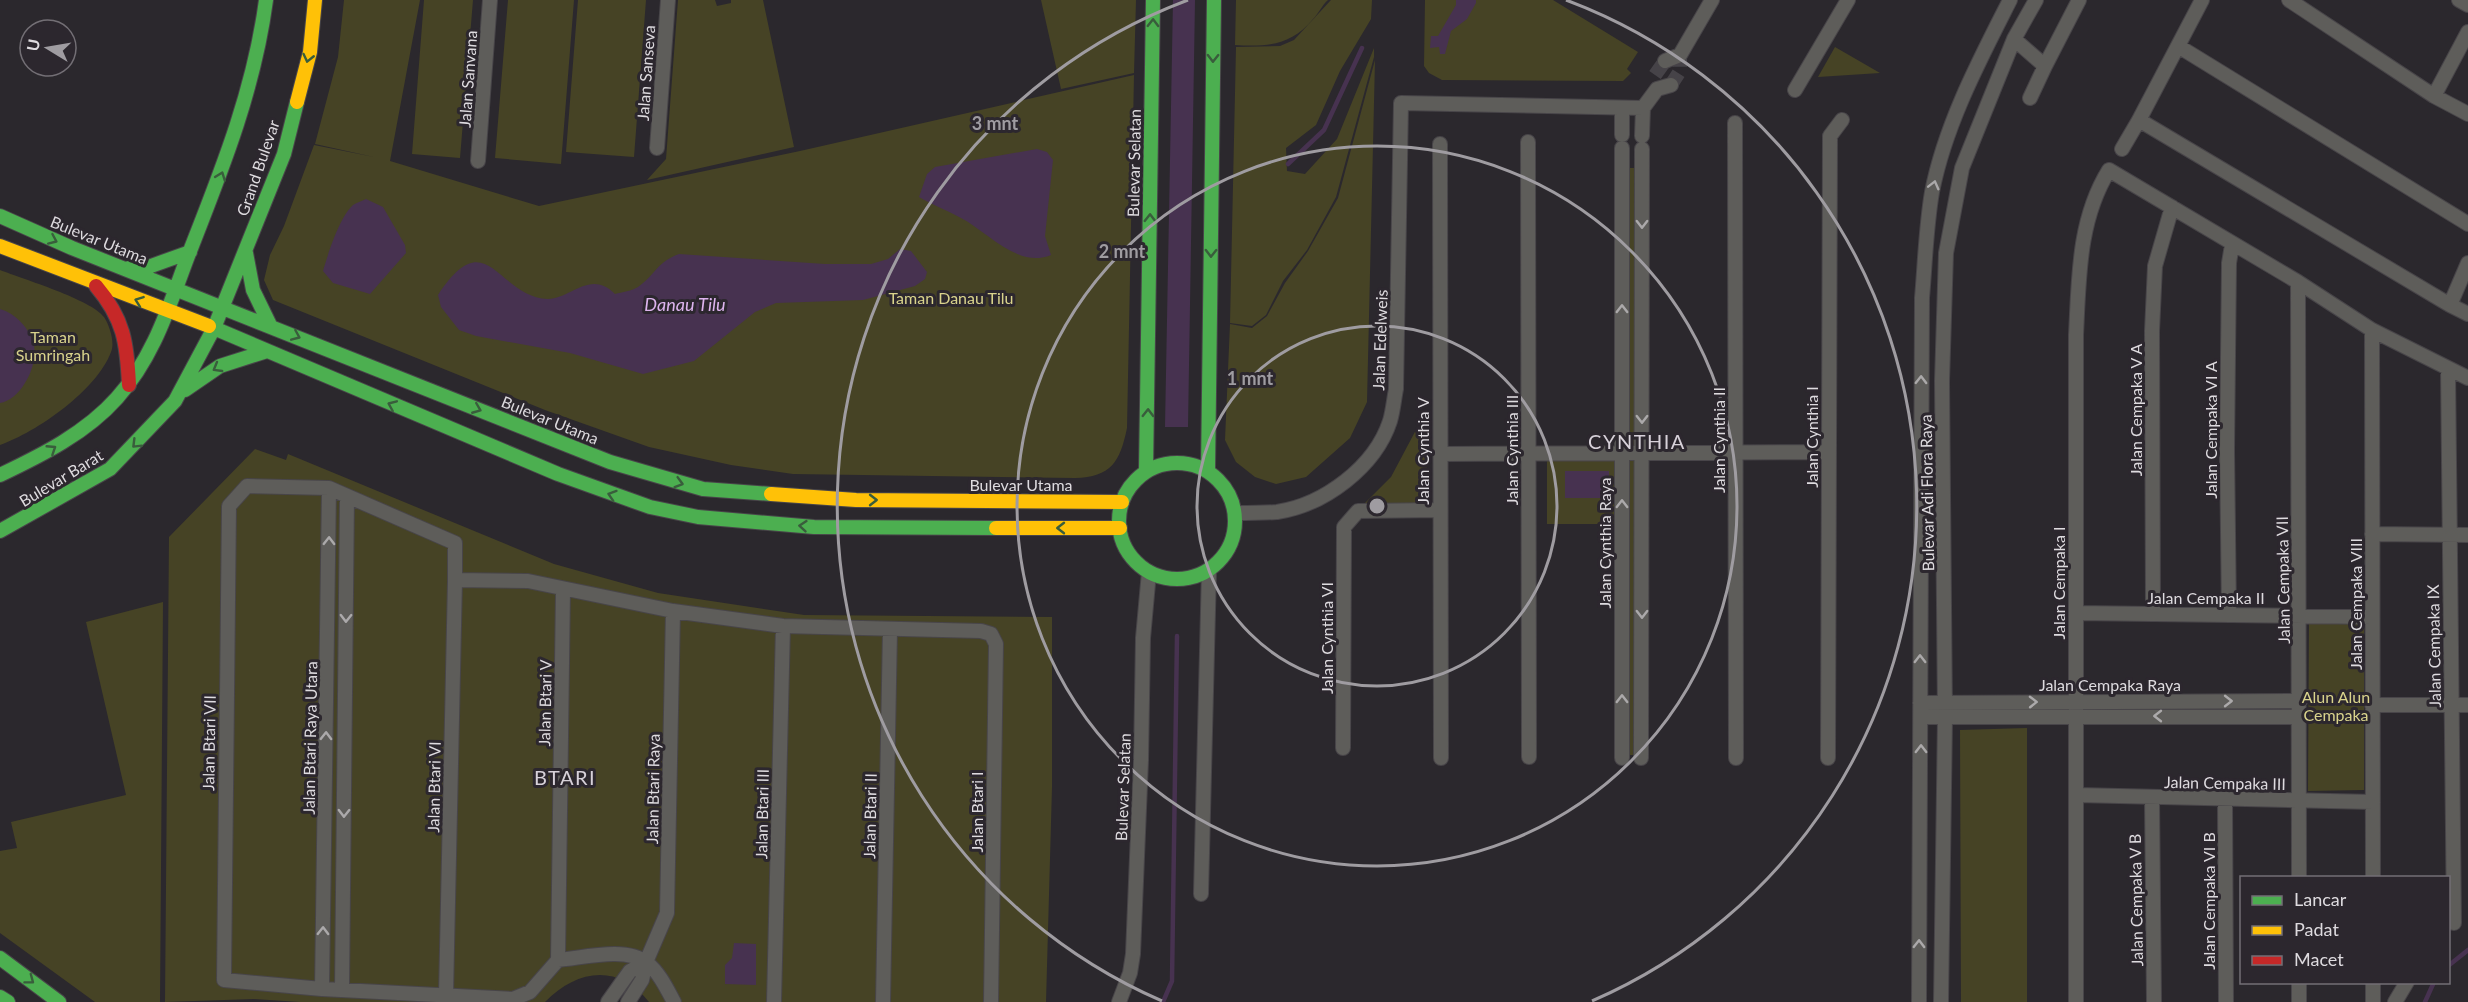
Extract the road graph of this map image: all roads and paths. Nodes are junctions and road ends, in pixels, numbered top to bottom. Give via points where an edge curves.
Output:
1 (266, 0) edge
2 (315, 0) edge
3 (490, 0) edge
4 (668, 0) edge
5 (1153, 0) edge
6 (1214, 0) edge
7 (1712, 0) edge
8 (1848, 0) edge
9 (2010, 0) edge
10 (2036, 0) edge
11 (2079, 0) edge
12 (2202, 0) edge
13 (2289, 0) edge
14 (2459, 0) edge
15 (2468, 5) edge
16 (2468, 32) edge
17 (2014, 39) junction
18 (2178, 46) junction
19 (1665, 61) tunnel mouth
20 (2045, 66) junction
21 (1671, 85) dead end
22 (1796, 90) dead end
23 (2434, 96) junction
24 (2030, 98) dead end
25 (1622, 108) junction
26 (1643, 108) junction
27 (2468, 114) edge
28 (1842, 120) dead end
29 (2139, 120) junction
30 (1735, 123) dead end
31 (1528, 142) dead end
32 (1440, 144) dead end
33 (657, 148) dead end
34 (2122, 149) dead end
35 (478, 161) dead end
36 (2172, 207) junction
37 (0, 216) edge
38 (2468, 224) edge
39 (2232, 245) junction
40 (0, 246) edge
41 (246, 250) junction
42 (190, 252) junction
43 (2468, 263) edge
44 (123, 268) junction
45 (2298, 282) junction
46 (93, 284) junction
47 (175, 289) junction
48 (1922, 298) junction
49 (1945, 298) junction
50 (2450, 305) junction
51 (222, 307) junction
52 (166, 311) junction
53 (2468, 314) edge
54 (270, 325) junction
55 (214, 328) junction
56 (2372, 330) junction
57 (267, 351) junction
58 (2448, 369) junction
59 (2468, 378) edge
60 (129, 385) junction
61 (175, 401) junction
62 (1735, 452) junction
63 (1828, 452) junction
64 (1529, 453) junction
65 (1622, 453) junction
66 (1642, 453) junction
67 (1440, 454) junction
68 (1146, 471) junction
69 (1208, 471) junction
70 (0, 475) edge
71 (329, 488) junction
72 (703, 489) junction
73 (653, 492) junction
74 (347, 496) junction
75 (1122, 502) junction
76 (1440, 510) junction
77 (1235, 513) junction
78 (698, 517) junction
79 (1120, 528) junction
80 (0, 531) edge
81 (2372, 534) junction
82 (2450, 534) junction
83 (2468, 535) edge
84 (1209, 570) junction
85 (1149, 572) junction
86 (455, 580) junction
87 (563, 590) junction
88 (673, 611) junction
89 (2076, 613) junction
90 (2153, 614) junction
91 (2229, 615) junction
92 (2300, 615) junction
93 (2372, 617) junction
94 (783, 626) junction
95 (890, 630) junction
96 (2300, 701) junction
97 (2373, 705) junction
98 (2451, 705) junction
99 (2468, 705) edge
100 (2076, 709) junction
101 (1921, 710) junction
102 (1945, 710) junction
103 (2300, 717) junction
104 (1343, 748) dead end
105 (1529, 757) dead end
106 (1442, 758) dead end
107 (1622, 758) dead end
108 (1641, 758) dead end
109 (1736, 758) dead end
110 (1828, 758) dead end
111 (2077, 795) junction
112 (2152, 798) junction
113 (2225, 800) junction
114 (2301, 801) junction
115 (2373, 802) junction
116 (2299, 876) edge
117 (2373, 876) edge
118 (1202, 894) dead end
119 (2468, 917) edge
120 (2451, 926) edge
121 (0, 958) edge
122 (558, 960) junction
123 (646, 962) junction
124 (2299, 984) edge
125 (2373, 984) edge
126 (2405, 984) edge
127 (322, 989) junction
128 (342, 990) junction
129 (446, 995) junction
130 (0, 997) edge
131 (8, 1002) edge
132 (59, 1002) edge
133 (608, 1002) edge
134 (628, 1002) edge
135 (674, 1002) edge
136 (774, 1002) edge
137 (883, 1002) edge
138 (991, 1002) edge
139 (1119, 1002) edge
140 (1919, 1002) edge
141 (1941, 1002) edge
142 (2076, 1002) edge
143 (2154, 1002) edge
144 (2226, 1002) edge
145 (2299, 1002) edge
146 (2373, 1002) edge
147 (2395, 1002) edge

42 -> 1 main road, Grand Bulevar via 236,138 262,41
2 -> 41 main road, Grand Bulevar via 310,52 284,154
3 - 35 street, Jalan Sanvana
4 - 33 street, Jalan Sanseva
68 -> 5 main road, Bulevar Selatan
6 -> 69 main road
7 - 19 street via 1680,55
8 - 22 street
48 -> 9 street, Bulevar Adi Flora Raya via 1932,192 1946,144 1972,75
10 - 17 street, Bulevar Adi Flora Raya
11 - 20 street
12 - 18 street
13 - 23 street
14 - 15 street
16 - 23 street
17 - 20 street
17 - 49 street, Bulevar Adi Flora Raya via 1962,168 1946,253
18 - 29 street
18 - 38 street
20 - 24 street
21 - 26 street via 1656,82
23 - 27 street
25 - 26 street
65 -> 25 street, Jalan Cynthia Raya
25 - 77 street, Jalan Edelweis via 1401,103 1396,389 1390,422 1373,454 1347,480 1312,500 1279,512
26 -> 66 street
28 - 63 street, Jalan Cynthia I via 1830,136
29 - 34 street
29 - 50 street
30 - 62 street, Jalan Cynthia II
31 - 64 street, Jalan Cynthia III
32 - 67 street, Jalan Cynthia V
36 - 39 street
36 - 89 street, Jalan Cempaka I via 2109,170 2081,244 2076,335
36 - 90 street, Jalan Cempaka V A via 2155,266
37 -> 44 main road, Bulevar Utama
39 - 45 street
39 - 91 street, Jalan Cempaka VI A via 2227,450
40 - 46 main road, Bulevar Utama
41 - 51 main road, Grand Bulevar
41 - 54 main road via 246,275
42 - 44 main road via 151,266
42 - 47 main road, Grand Bulevar
43 - 50 street
44 - 47 main road, Bulevar Utama
45 - 56 street
45 - 92 street, Jalan Cempaka VII
52 -> 46 main road, Bulevar Utama
46 - 60 main road via 117,311 124,326
47 - 51 main road, Bulevar Utama
47 - 52 main road, Grand Bulevar
48 - 49 street
101 -> 48 street, Bulevar Adi Flora Raya
49 - 102 street, Bulevar Adi Flora Raya
50 - 53 street
51 - 54 main road, Bulevar Utama
51 - 55 main road, Grand Bulevar
52 - 55 main road, Bulevar Utama
52 - 60 main road, Bulevar Barat via 147,359
54 -> 73 main road, Bulevar Utama via 610,462
55 - 57 main road, Bulevar Utama
55 - 61 main road, Bulevar Barat
56 - 58 street
56 - 81 street, Jalan Cempaka VIII
57 -> 61 main road via 220,366 193,383
73 -> 57 main road, Bulevar Utama via 558,474
58 - 59 street
58 - 82 street, Jalan Cempaka IX
70 -> 60 main road, Bulevar Barat via 39,458 75,434
61 -> 80 main road, Bulevar Barat via 110,469
62 - 63 street
62 - 66 street
62 - 109 street, Jalan Cynthia II
63 - 110 street, Jalan Cynthia I
64 - 65 street
64 - 67 street
64 - 105 street, Jalan Cynthia III
65 - 66 street
107 -> 65 street, Jalan Cynthia Raya
66 -> 108 street
67 - 76 street, Jalan Cynthia V
68 - 69 main road via 1170,462 1196,465
68 - 75 main road
69 - 77 main road via 1227,489
71 - 74 street
127 -> 71 street, Jalan Btari Raya Utara
71 - 127 street, Jalan Btari VII via 247,486 229,506 224,980
73 -> 72 main road, Bulevar Utama
72 -> 75 main road, Bulevar Utama via 856,500
72 - 78 main road
73 - 78 main road, Bulevar Utama
74 - 86 street, Jalan Btari VI via 455,543
74 -> 128 street, Jalan Btari Raya Utara
75 - 79 main road
76 - 104 street, Jalan Cynthia VI via 1358,511 1344,527
76 - 106 street, Jalan Cynthia V
77 - 84 main road via 1233,539
79 -> 78 main road, Bulevar Utama via 814,527
79 - 85 main road via 1129,554
81 - 82 street
81 - 93 street, Jalan Cempaka VIII
82 - 83 street
82 - 98 street, Jalan Cempaka IX
84 - 85 main road via 1185,579
84 - 118 street
85 - 139 street, Bulevar Selatan via 1143,638 1132,954 1130,973
86 - 87 street via 528,581
86 - 129 street, Jalan Btari VI
87 - 88 street
87 - 122 street, Jalan Btari V
88 - 94 street
88 - 123 street, Jalan Btari Raya via 667,913
89 - 90 street, Jalan Cempaka II
89 - 100 street, Jalan Cempaka I
90 - 91 street, Jalan Cempaka II
91 - 92 street, Jalan Cempaka II
92 - 93 street, Jalan Cempaka II
92 - 96 street, Jalan Cempaka VII
93 - 97 street, Jalan Cempaka VIII
94 - 95 street
94 - 136 street, Jalan Btari III
95 - 137 street, Jalan Btari II
95 - 138 street, Jalan Btari I via 981,631 991,634 996,644
100 -> 96 street, Jalan Cempaka Raya
96 - 103 street, Jalan Cempaka VII
97 - 98 street
97 - 115 street, Jalan Cempaka VIII
98 - 99 street
98 - 120 street, Jalan Cempaka IX
100 - 102 street, Jalan Cempaka Raya
103 -> 100 street, Jalan Cempaka Raya
100 - 111 street, Jalan Cempaka I
101 - 102 street, Jalan Cempaka Raya
140 -> 101 street, Bulevar Adi Flora Raya
102 - 141 street, Bulevar Adi Flora Raya
103 - 114 street, Jalan Cempaka VII
111 - 112 street, Jalan Cempaka III
111 - 142 street, Jalan Cempaka I
112 - 113 street, Jalan Cempaka III
112 - 143 street, Jalan Cempaka V B
113 - 114 street, Jalan Cempaka III
113 - 144 street, Jalan Cempaka VI B
114 - 115 street, Jalan Cempaka III
114 - 116 street, Jalan Cempaka VII
115 - 117 street, Jalan Cempaka VIII
119 - 120 street
121 -> 132 main road
122 - 123 street via 622,955
122 - 129 street via 530,992 513,999
123 - 133 street via 630,971
123 - 134 street, Jalan Btari Raya via 642,980
123 - 135 street
124 - 145 street
125 - 146 street
126 - 147 street
127 - 128 street
128 - 129 street
130 - 131 main road

